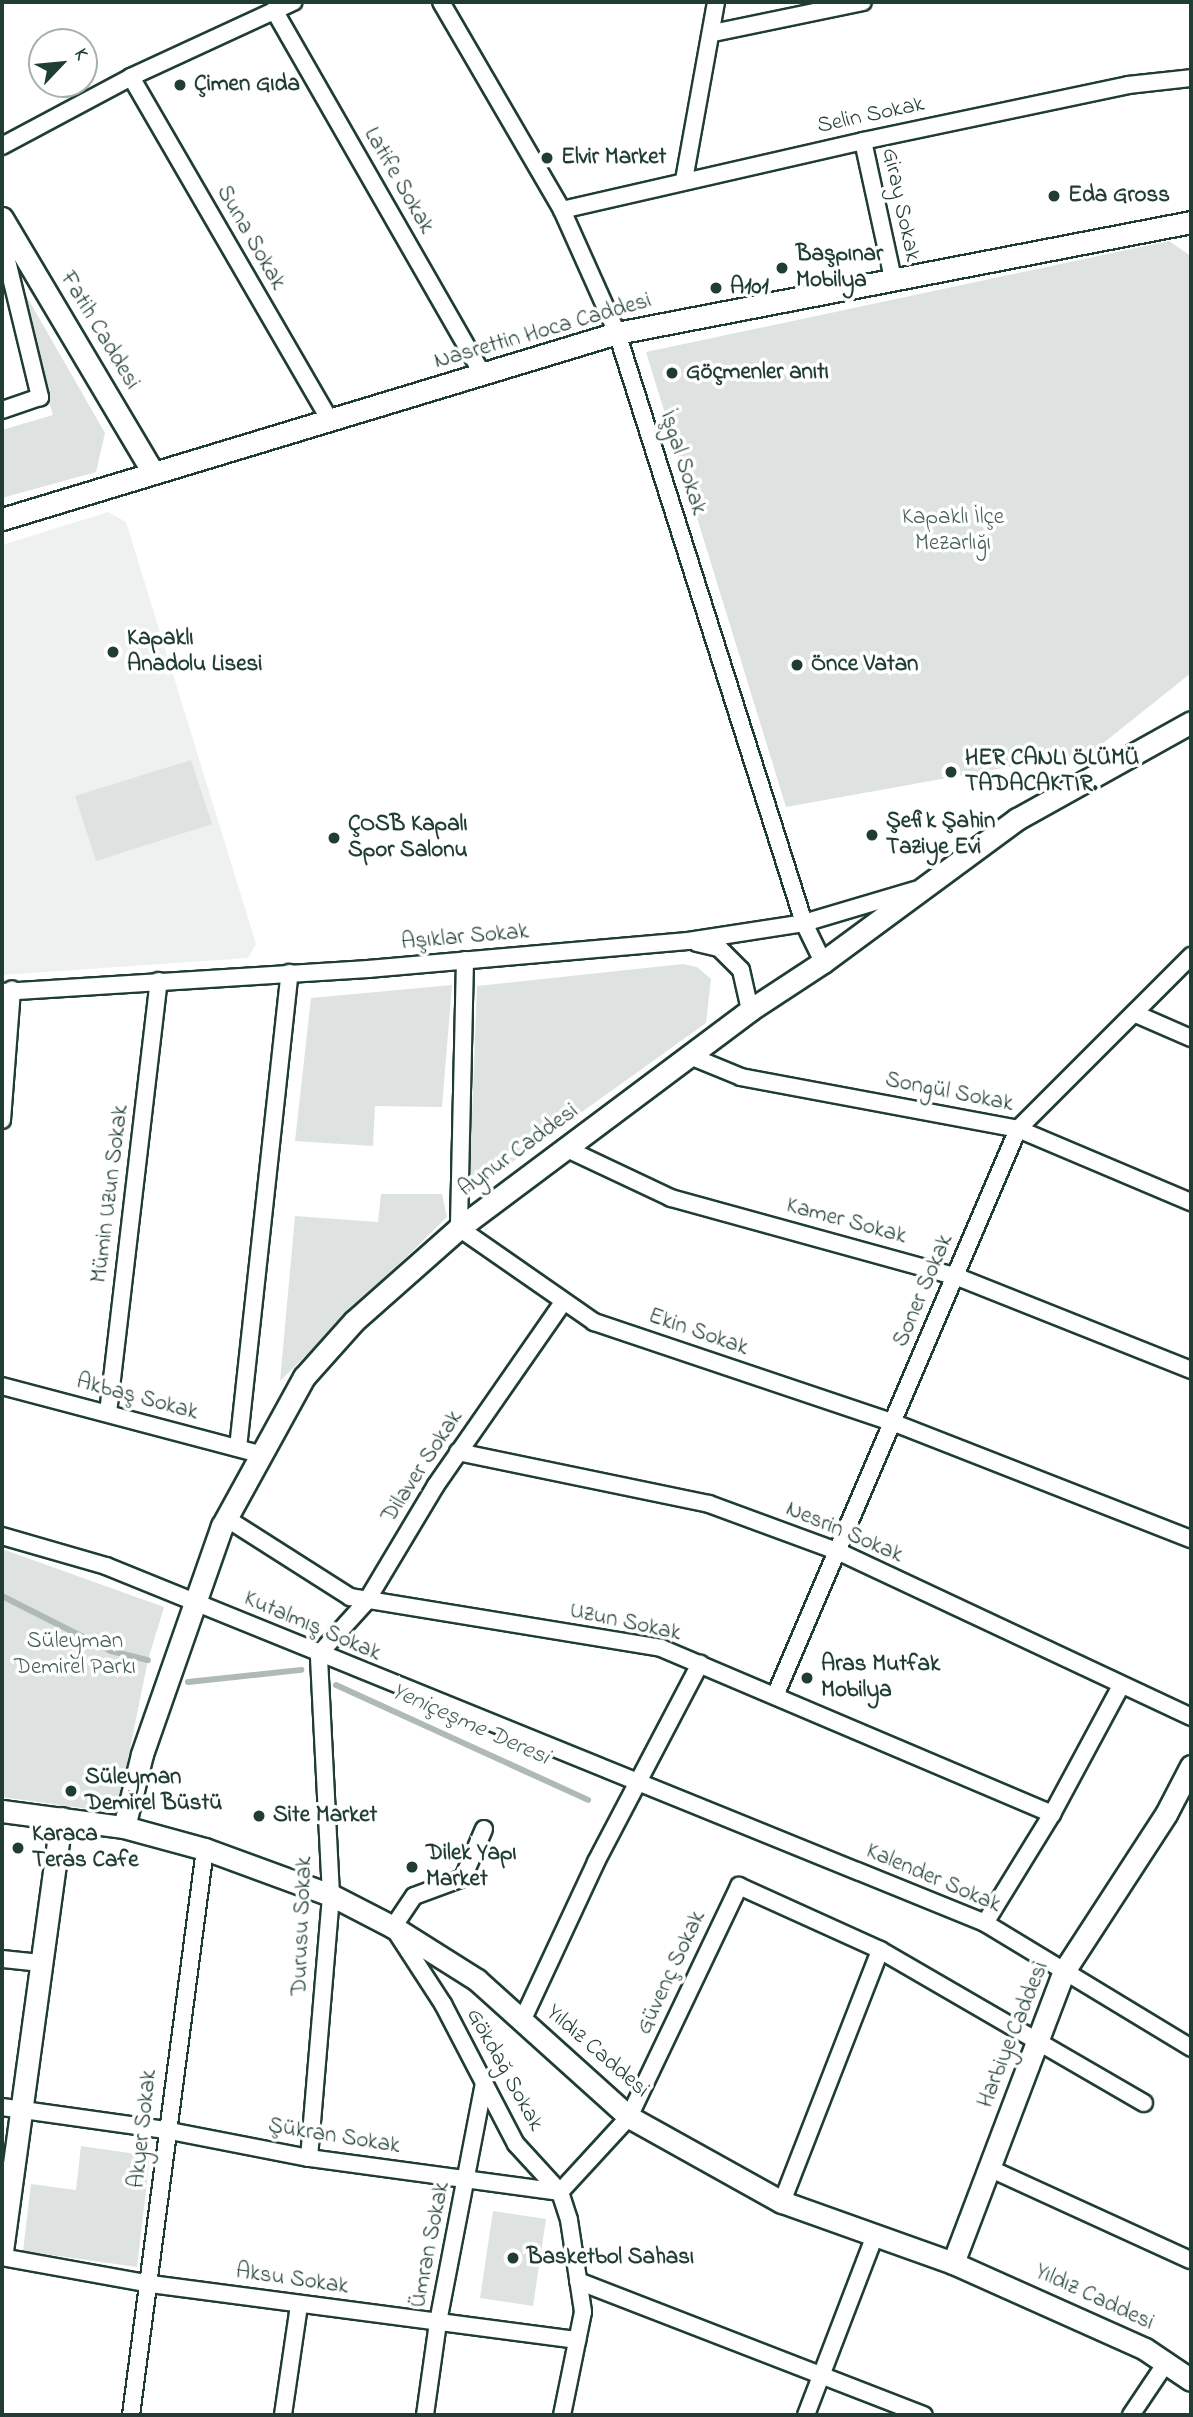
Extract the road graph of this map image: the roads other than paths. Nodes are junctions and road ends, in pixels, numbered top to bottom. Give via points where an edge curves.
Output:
1 (293, 2) edge
2 (441, 2) edge
3 (716, 2) edge
4 (863, 2) edge
5 (274, 10) junction
6 (713, 33) junction
7 (131, 77) junction
8 (1191, 78) edge
9 (863, 141) junction
10 (2, 146) edge
11 (684, 180) junction
12 (562, 210) junction
13 (2, 218) edge
14 (1191, 222) edge
15 (2, 240) edge
16 (893, 279) junction
17 (617, 333) junction
18 (483, 375) junction
19 (2, 410) edge
20 (331, 422) junction
21 (152, 471) junction
22 (2, 519) edge
23 (1191, 722) edge
24 (926, 886) junction
25 (804, 923) junction
26 (688, 941) junction
27 (1191, 956) edge
28 (466, 960) junction
29 (823, 962) junction
30 (290, 973) junction
31 (159, 981) junction
32 (7, 991) edge
33 (750, 1010) junction
34 (1136, 1014) junction
35 (1191, 1038) edge
36 (690, 1056) junction
37 (2, 1121) edge
38 (1018, 1129) junction
39 (567, 1149) junction
40 (1191, 1202) edge
41 (458, 1228) junction
42 (955, 1276) junction
43 (563, 1302) junction
44 (1191, 1370) edge
45 (2, 1386) edge
46 (108, 1413) junction
47 (892, 1422) junction
48 (237, 1448) junction
49 (458, 1452) junction
50 (260, 1454) junction
51 (226, 1518) junction
52 (2, 1536) edge
53 (1191, 1539) edge
54 (837, 1551) junction
55 (195, 1602) junction
56 (366, 1602) junction
57 (319, 1654) junction
58 (700, 1664) junction
59 (1121, 1686) junction
60 (775, 1696) junction
61 (1191, 1717) edge
62 (1191, 1766) edge
63 (641, 1782) junction
64 (2, 1811) edge
65 (1052, 1814) junction
66 (61, 1818) junction
67 (124, 1827) junction
68 (484, 1829) dead end
69 (205, 1849) junction
70 (331, 1895) junction
71 (985, 1923) junction
72 (393, 1927) junction
73 (880, 1950) junction
74 (2, 1959) edge
75 (40, 1963) junction
76 (1064, 1971) junction
77 (522, 2021) junction
78 (1038, 2040) junction
79 (1191, 2048) edge
80 (484, 2083) junction
81 (1144, 2103) dead end
82 (10, 2108) edge
83 (629, 2117) junction
84 (165, 2130) junction
85 (309, 2158) junction
86 (989, 2168) junction
87 (467, 2181) junction
88 (560, 2192) junction
89 (782, 2202) junction
90 (875, 2235) junction
91 (2, 2251) edge
92 (2, 2257) edge
93 (1189, 2260) dead end
94 (953, 2263) junction
95 (578, 2281) junction
96 (151, 2284) junction
97 (299, 2305) junction
98 (438, 2322) junction
99 (578, 2340) junction
100 (1166, 2363) junction
101 (821, 2375) junction
102 (1191, 2379) edge
103 (131, 2415) edge
104 (283, 2415) edge
105 (425, 2415) edge
106 (562, 2415) edge
107 (806, 2415) edge
108 (924, 2415) edge
109 (1131, 2415) edge

1 - 5 street
2 - 12 street, İşgal Sokak
3 - 6 street
4 - 6 street
5 - 7 street
5 - 18 street, Latife Sokak
6 - 11 street
7 - 10 street
7 - 20 street, Suna Sokak
8 - 9 street, Selin Sokak via 1128,85
9 - 11 street, Selin Sokak
9 - 16 street, Giray Sokak
11 - 12 street, Selin Sokak
12 - 17 street, İşgal Sokak
13 - 21 street, Fatih Caddesi
14 - 16 street, Nasrettin Hoca Caddesi
15 - 19 street via 40,397
16 - 17 street, Nasrettin Hoca Caddesi
17 - 18 street, Nasrettin Hoca Caddesi
17 - 25 street, İşgal Sokak
18 - 20 street, Nasrettin Hoca Caddesi
20 - 21 street, Nasrettin Hoca Caddesi
21 - 22 street, Nasrettin Hoca Caddesi
23 - 24 street, Aynur Caddesi via 1017,819
24 - 25 street, Aşıklar Sokak
24 - 29 street, Aynur Caddesi
25 - 26 street, Aşıklar Sokak
25 - 29 street, İşgal Sokak
26 - 28 street, Aşıklar Sokak
26 - 33 street via 719,948 741,970
27 - 34 street, Soner Sokak
28 - 30 street, Aşıklar Sokak
28 - 41 street
29 - 33 street, Aynur Caddesi
30 - 31 street, Aşıklar Sokak
30 - 48 street
31 - 32 street, Aşıklar Sokak
31 - 46 street, Mümin Uzun Sokak
32 - 37 street
33 - 36 street, Aynur Caddesi
34 - 35 street
34 - 38 street, Soner Sokak
36 - 38 street, Songül Sokak via 741,1077
36 - 39 street, Aynur Caddesi
38 - 40 street, Songül Sokak
38 - 42 street, Soner Sokak
39 - 41 street, Aynur Caddesi
39 - 42 street, Kamer Sokak via 671,1198
41 - 43 street, Ekin Sokak
41 - 50 street, Aynur Caddesi via 384,1292 320,1357 285,1406
42 - 44 street, Kamer Sokak
42 - 47 street, Soner Sokak
43 - 47 street, Ekin Sokak via 594,1322
43 - 49 street, Dilaver Sokak
45 - 46 street, Akbaş Sokak
46 - 48 street, Akbaş Sokak
47 - 53 street, Ekin Sokak
47 - 54 street, Soner Sokak
48 - 50 street, Akbaş Sokak
49 - 54 street, Nesrin Sokak via 709,1504
49 - 56 street, Dilaver Sokak
50 - 51 street, Aynur Caddesi
51 - 55 street, Aynur Caddesi
51 - 56 street, Uzun Sokak via 350,1597
52 - 55 street, Kutalmış Sokak via 106,1566
54 - 59 street, Nesrin Sokak
54 - 60 street, Soner Sokak
55 - 57 street, Kutalmış Sokak
55 - 67 street, Aynur Caddesi via 142,1754
56 - 57 street, Dilaver Sokak
56 - 58 street, Uzun Sokak via 661,1648
57 - 63 street, Kutalmış Sokak
57 - 70 street, Durusu Sokak
58 - 60 street, Uzun Sokak
58 - 63 street
59 - 61 street, Nesrin Sokak
59 - 65 street
60 - 65 street, Uzun Sokak
62 - 76 street, Harbiye Caddesi via 1166,1814
63 - 71 street, Kalender Sokak
63 - 77 street via 596,1862
64 - 66 street, Yıldız Caddesi
65 - 71 street
66 - 67 street, Yıldız Caddesi
66 - 75 street
67 - 69 street, Yıldız Caddesi
68 - 72 street via 463,1878 414,1896
69 - 70 street, Yıldız Caddesi
69 - 84 street, Akyer Sokak
70 - 72 street, Yıldız Caddesi
70 - 85 street, Durusu Sokak
71 - 76 street, Kalender Sokak
72 - 77 street, Yıldız Caddesi via 477,1980
72 - 80 street, Gökdağ Sokak via 443,2004
73 - 78 street
73 - 83 street, Güvenç Sokak via 739,1886
73 - 89 street
74 - 75 street
75 - 82 street
76 - 78 street, Harbiye Caddesi
76 - 79 street, Kalender Sokak
77 - 83 street, Yıldız Caddesi
78 - 81 street
78 - 86 street, Harbiye Caddesi
80 - 87 street, Ümran Sokak
80 - 88 street, Gökdağ Sokak via 516,2144
82 - 84 street, Şükran Sokak
82 - 91 street
83 - 88 street
83 - 89 street, Yıldız Caddesi
84 - 85 street, Şükran Sokak
84 - 96 street, Akyer Sokak
85 - 87 street, Şükran Sokak
86 - 93 street
86 - 94 street, Harbiye Caddesi
87 - 88 street, Şükran Sokak
87 - 98 street, Ümran Sokak
88 - 95 street
89 - 90 street, Yıldız Caddesi
90 - 94 street, Yıldız Caddesi
90 - 101 street
92 - 96 street, Aksu Sokak
94 - 100 street, Yıldız Caddesi via 1145,2349
95 - 99 street via 583,2312
95 - 101 street
96 - 97 street, Aksu Sokak
96 - 103 street, Akyer Sokak
97 - 98 street, Aksu Sokak
97 - 104 street
98 - 99 street, Aksu Sokak
98 - 105 street, Ümran Sokak
99 - 106 street
100 - 102 street, Yıldız Caddesi
100 - 109 street
101 - 107 street
101 - 108 street

